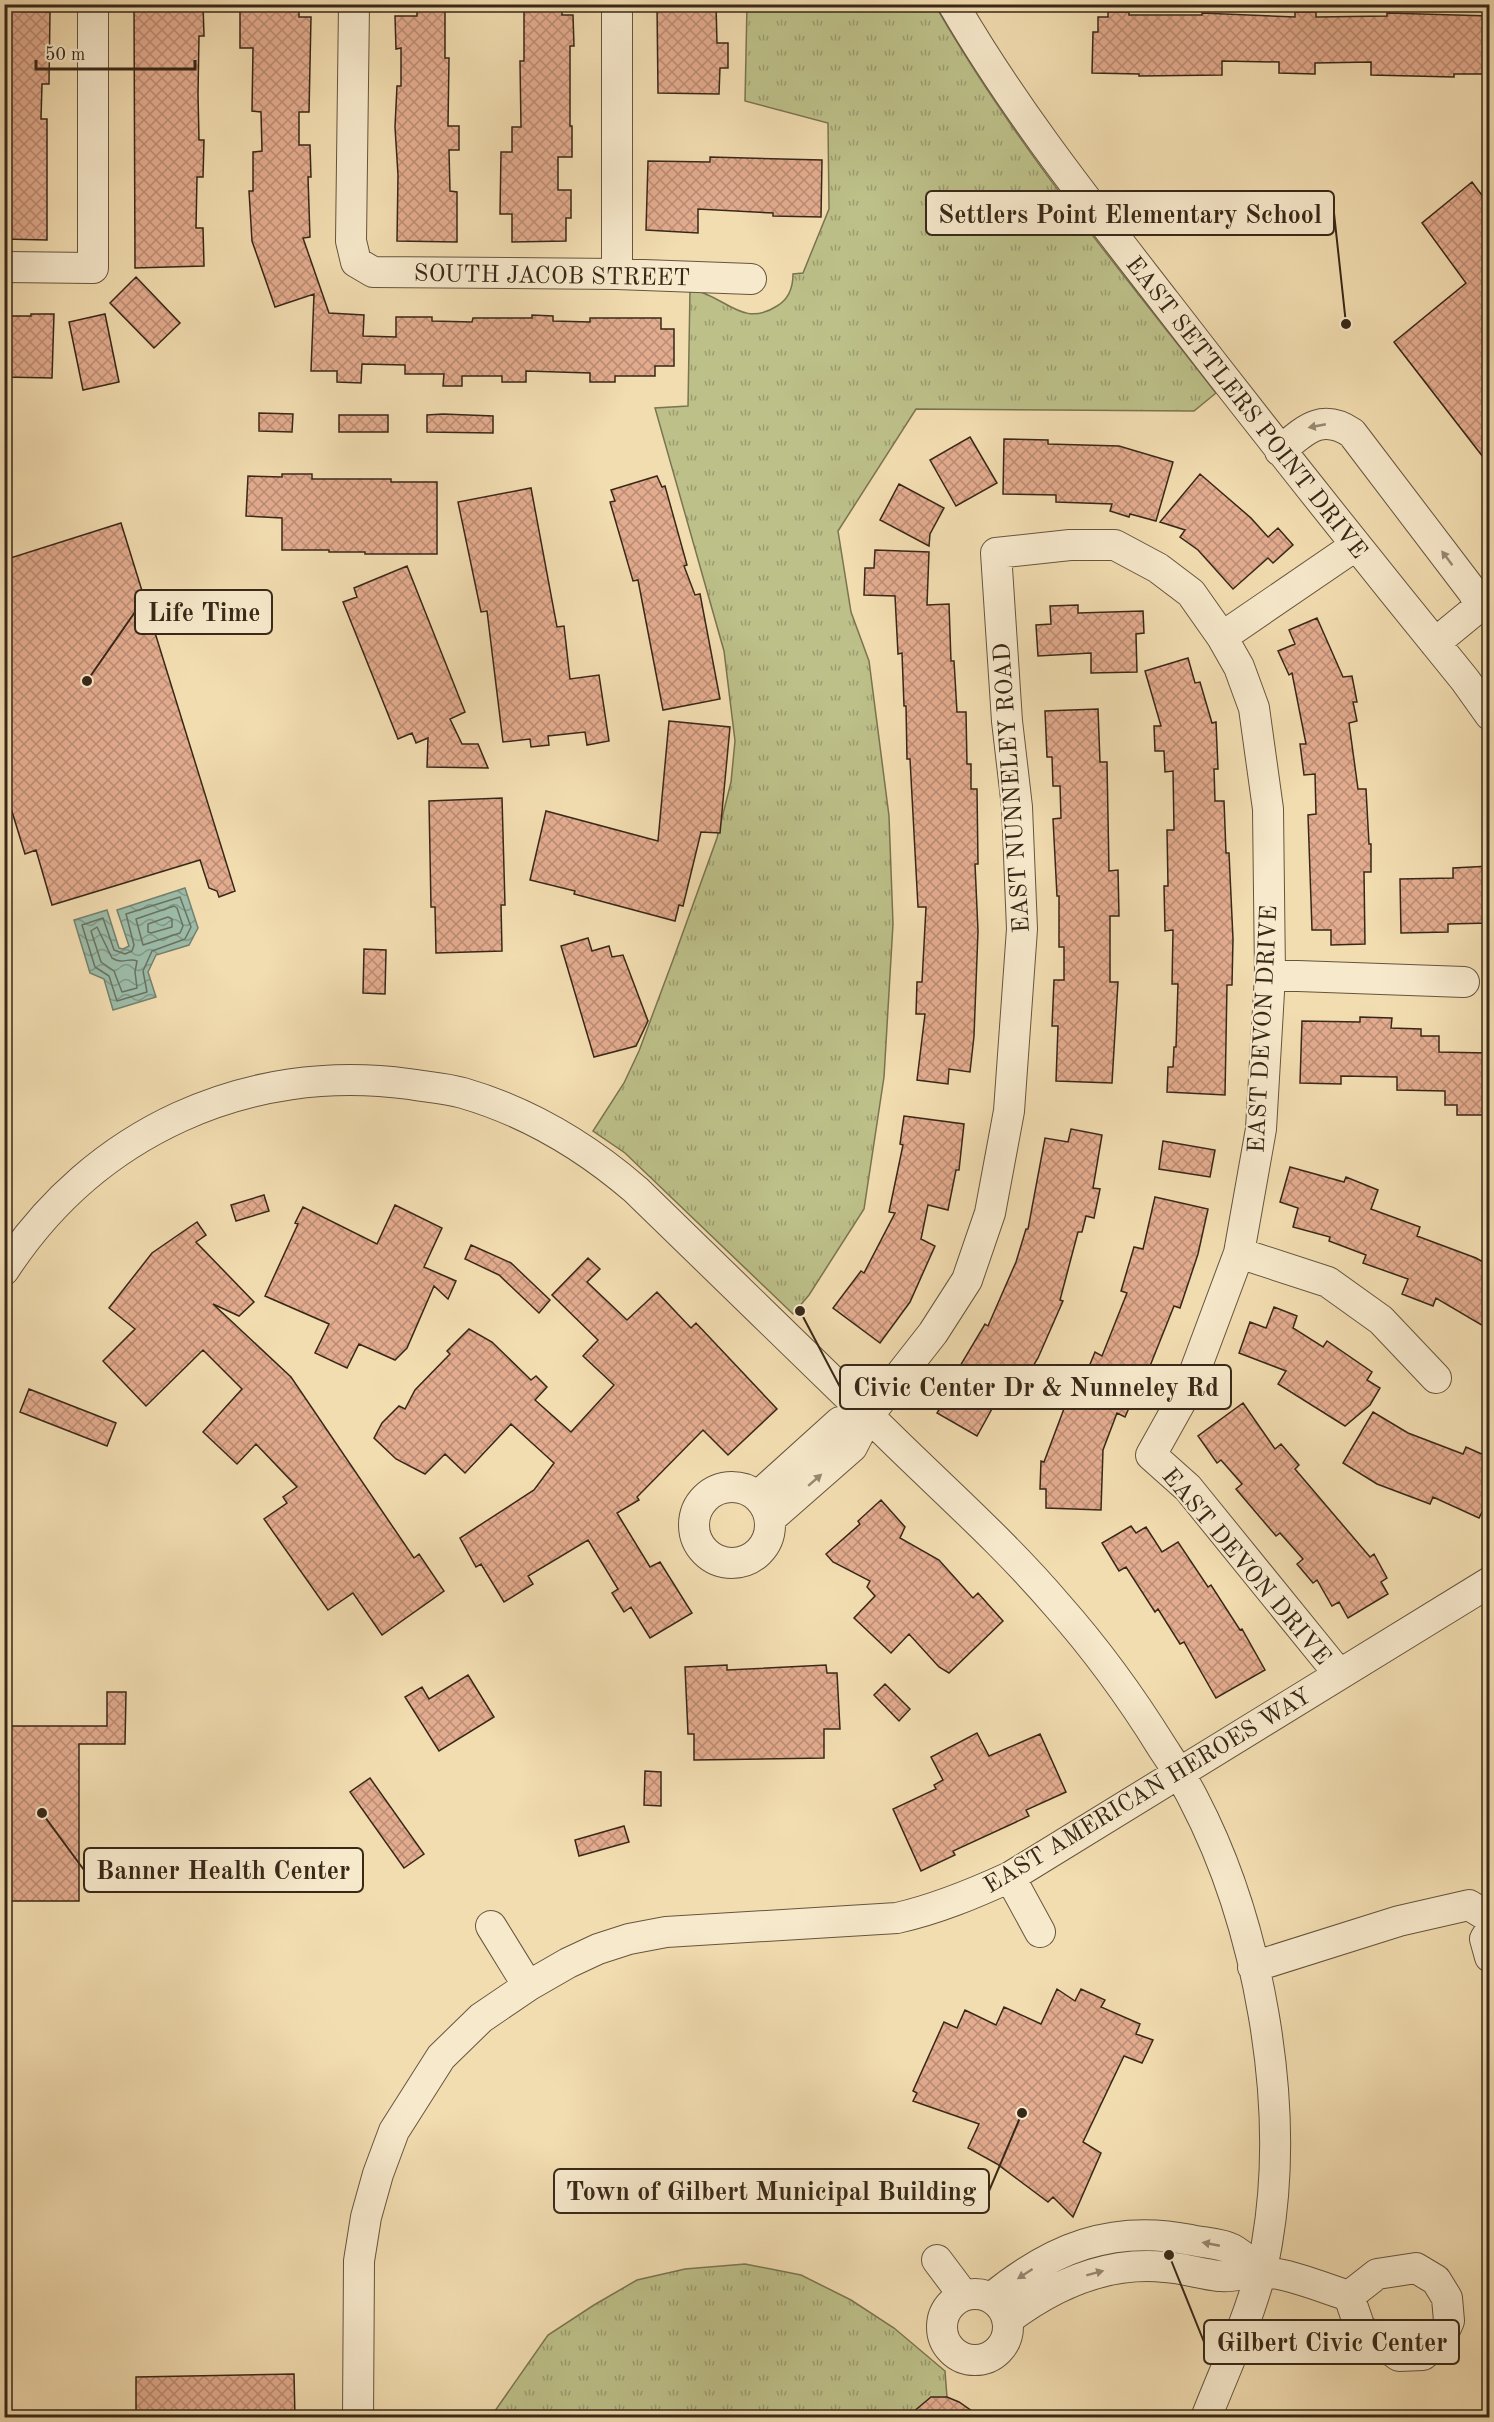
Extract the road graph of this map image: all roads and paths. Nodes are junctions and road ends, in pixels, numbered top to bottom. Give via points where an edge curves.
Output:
1 (93, 4) edge
2 (354, 4) edge
3 (617, 4) edge
4 (953, 4) edge
5 (4, 267) edge
6 (617, 273) junction
7 (751, 279) dead end
8 (1280, 451) junction
9 (1355, 546) junction
10 (996, 553) joint
11 (1222, 637) junction
12 (1435, 644) junction
13 (1490, 715) edge
14 (1270, 975) junction
15 (1464, 982) dead end
16 (1239, 1252) junction
17 (4, 1270) edge
18 (1436, 1378) dead end
19 (868, 1416) junction
20 (764, 1507) dead end
21 (1490, 1582) edge
22 (1339, 1674) junction
23 (1179, 1774) junction
24 (1010, 1877) junction
25 (1490, 1918) edge
26 (491, 1926) dead end
27 (1490, 1931) edge
28 (1040, 1932) dead end
29 (1490, 1957) edge
30 (1253, 1967) junction
31 (528, 1986) junction
32 (937, 2260) dead end
33 (1261, 2272) junction
34 (1349, 2296) dead end
35 (358, 2418) edge
36 (1206, 2418) edge

1 - 5 street via 93,268
2 - 6 street, SOUTH JACOB STREET via 351,241 356,262 373,272
3 - 6 street
4 - 8 street, EAST SETTLERS POINT DRIVE via 1043,144
6 - 7 street, SOUTH JACOB STREET
8 - 9 street, EAST SETTLERS POINT DRIVE
12 -> 8 street via 1480,606 1352,433 1340,425 1321,424 1306,428
9 - 11 street
9 - 12 street, EAST SETTLERS POINT DRIVE
10 - 11 street, EAST DEVON DRIVE via 1070,545 1115,545 1158,568 1191,593
10 - 19 street, EAST NUNNELEY ROAD via 1006,721 1017,807 1022,929 1009,1111 990,1213 967,1280 933,1333
11 - 14 street, EAST DEVON DRIVE via 1239,667 1254,708 1269,810
12 - 13 street, EAST SETTLERS POINT DRIVE
14 - 15 street
14 - 16 street, EAST DEVON DRIVE via 1261,1129
16 - 18 street via 1328,1282 1381,1320
16 - 22 street, EAST DEVON DRIVE via 1189,1387 1151,1455 1188,1488
17 - 19 street via 43,1217 72,1187 167,1122 256,1090 308,1081 354,1079 425,1086 461,1093 517,1113 555,1131 608,1166
19 - 20 street via 840,1422
19 - 23 street via 1059,1606 1116,1679
21 - 22 street, EAST AMERICAN HEROES WAY
22 - 23 street, EAST AMERICAN HEROES WAY
23 - 24 street, EAST AMERICAN HEROES WAY
23 - 30 street via 1210,1833
24 - 28 street
24 - 31 street, EAST AMERICAN HEROES WAY via 942,1906 897,1918 666,1932 629,1940 578,1958
25 - 30 street via 1469,1905 1399,1921
26 - 31 street
27 - 29 street via 1485,1939
30 - 33 street via 1270,2058 1276,2145
31 - 35 street, EAST AMERICAN HEROES WAY via 481,2018 441,2057 394,2131 366,2217 359,2262
32 - 33 street via 987,2305 1042,2263 1077,2247 1128,2235 1161,2234 1231,2248
33 - 34 street
33 - 36 street

